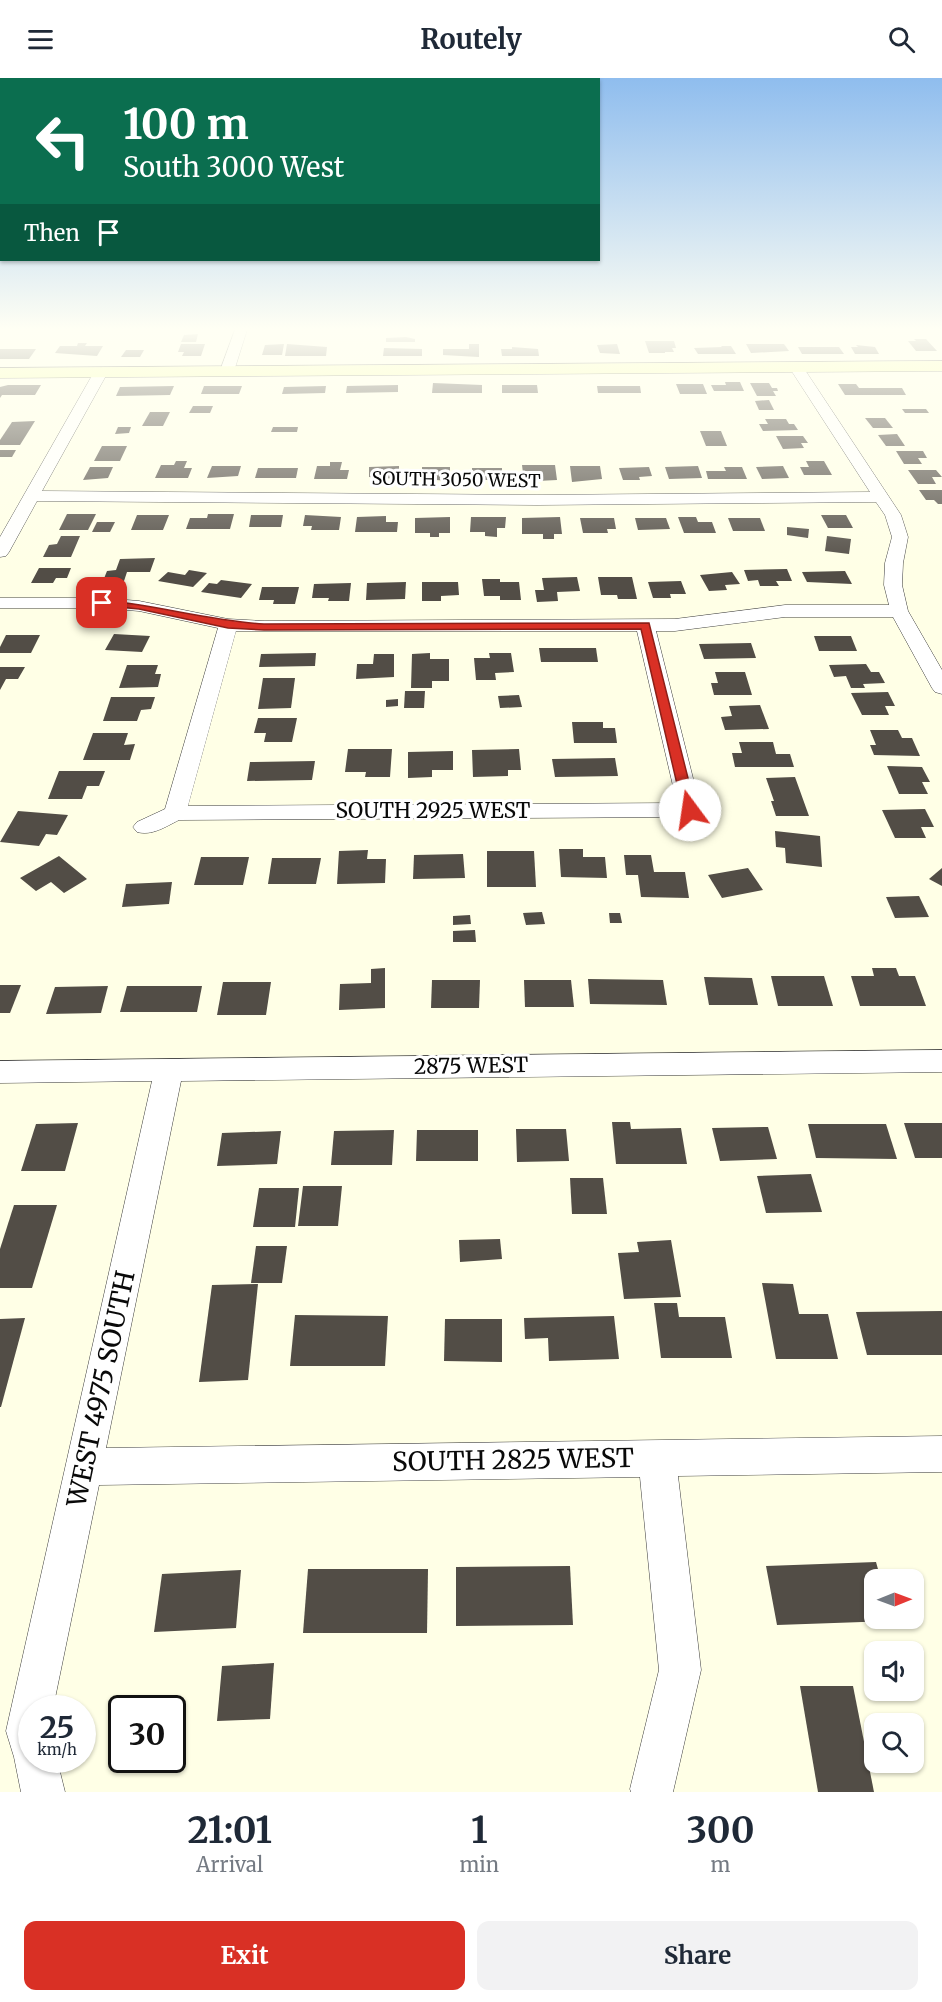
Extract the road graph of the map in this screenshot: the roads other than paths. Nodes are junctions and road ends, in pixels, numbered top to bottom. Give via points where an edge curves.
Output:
1 (80, 410) edge
2 (824, 410) edge
3 (31, 496) junction
4 (881, 497) junction
5 (4, 537) edge
6 (0, 552) edge
7 (0, 603) edge
8 (899, 611) junction
9 (228, 625) junction
10 (645, 626) junction
11 (942, 688) edge
12 (176, 813) junction
13 (145, 827) dead end
14 (942, 1061) edge
15 (169, 1070) junction
16 (0, 1072) edge
17 (942, 1454) edge
18 (657, 1458) junction
19 (84, 1467) junction
20 (35, 1695) edge
21 (38, 1773) edge
22 (652, 1789) dead end
23 (43, 1792) edge

1 - 3 street
2 - 4 street
3 - 4 street, SOUTH 3050 WEST via 537,500
3 - 5 street
4 - 8 street via 893,515 900,537 893,585
5 - 6 street
7 - 9 street via 139,606
8 - 10 street via 785,611
8 - 11 street
9 - 10 street
9 - 12 street
10 - 12 street, SOUTH 2925 WEST via 698,815
12 - 13 street
14 - 15 street, 2875 WEST
15 - 16 street, 2875 WEST
15 - 19 street, WEST 4975 SOUTH
17 - 18 street, SOUTH 2825 WEST
18 - 19 street, SOUTH 2825 WEST
18 - 22 street via 680,1670
19 - 20 street, WEST 4975 SOUTH
21 - 23 street

